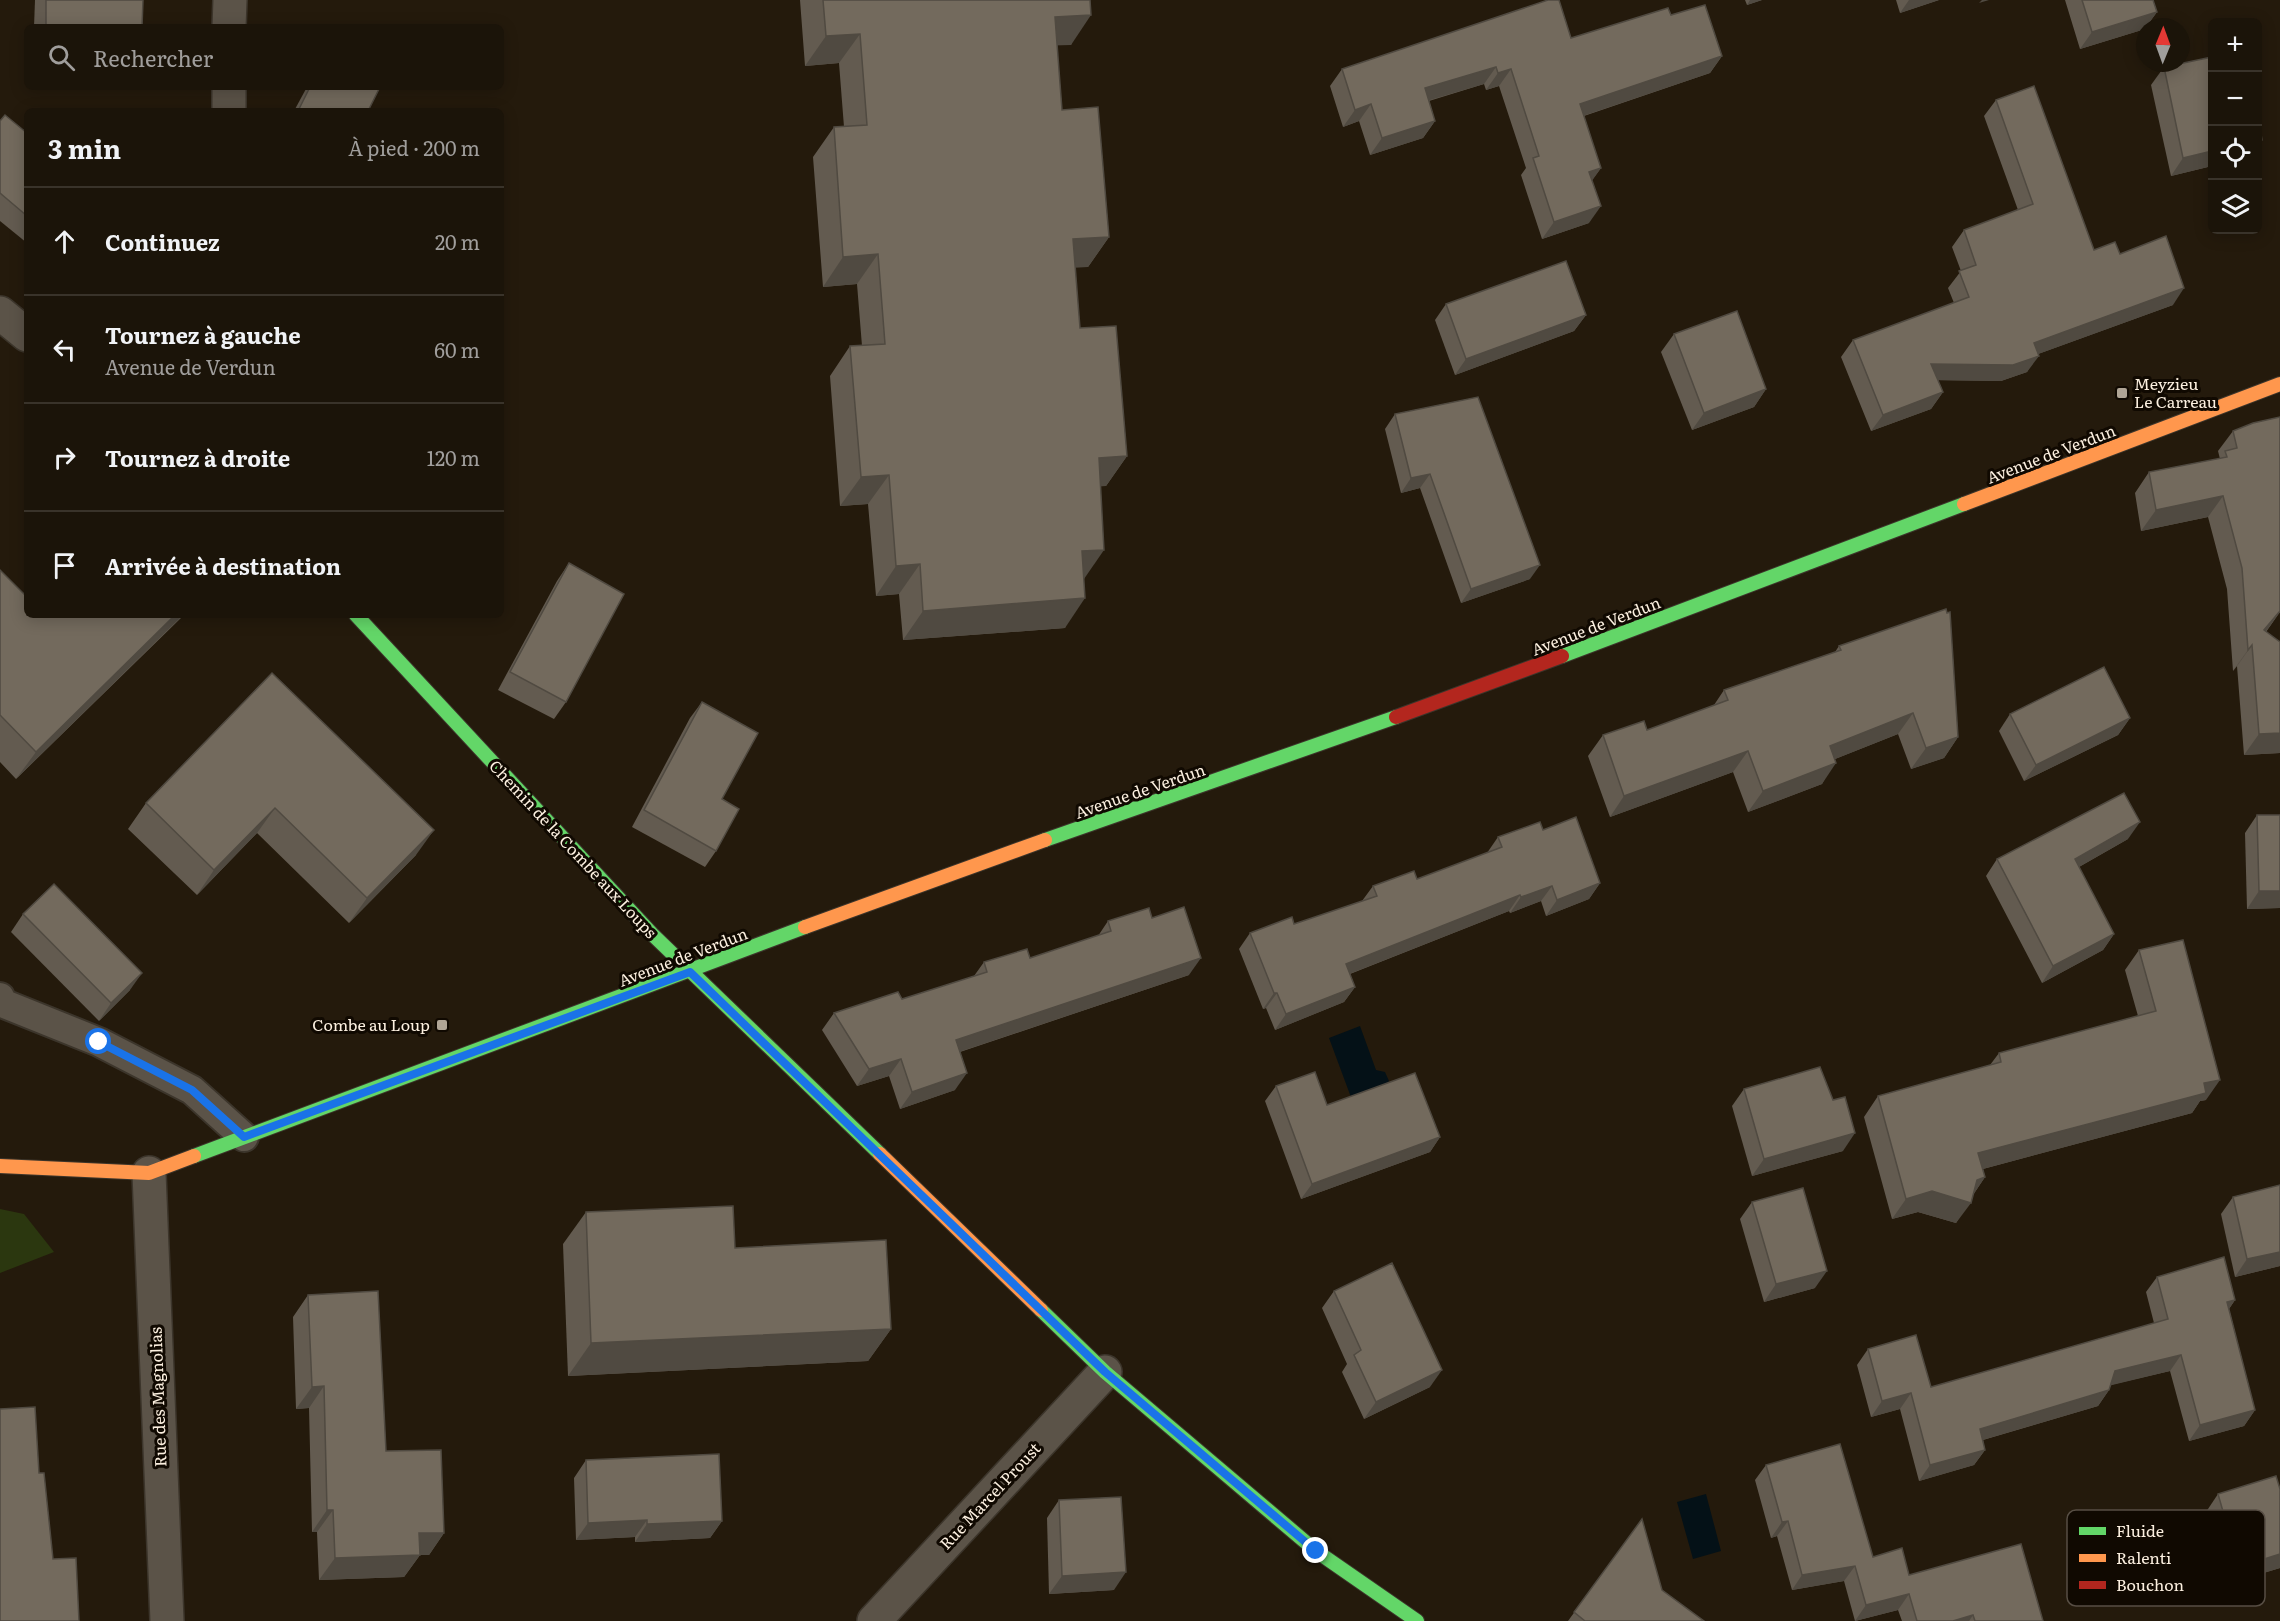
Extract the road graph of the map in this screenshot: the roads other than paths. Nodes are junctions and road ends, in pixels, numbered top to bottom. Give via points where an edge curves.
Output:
1 (230, 0) edge
2 (229, 24) edge
3 (229, 90) edge
4 (229, 108) edge
5 (0, 313) edge
6 (24, 333) edge
7 (2280, 384) edge
8 (360, 618) edge
9 (690, 972) junction
10 (0, 997) edge
11 (244, 1137) junction
12 (25, 1152) dead end
13 (0, 1166) edge
14 (91, 1171) junction
15 (149, 1173) junction
16 (1105, 1372) junction
17 (167, 1621) edge
18 (874, 1621) edge
19 (1417, 1621) edge

1 - 2 street
3 - 4 street
5 - 6 street
7 - 9 main road, Avenue de Verdun via 1442,701 890,895
8 - 9 main road, Chemin de la Combe aux Loups
9 - 11 main road, Avenue de Verdun
9 - 16 main road, Chemin de la Combe aux Loups
10 - 11 lane via 2,1003 99,1042 192,1090
11 - 15 main road, Avenue de Verdun
12 - 14 main road
13 - 14 main road, Avenue de Verdun
14 - 15 main road, Avenue de Verdun
15 - 17 street, Rue des Magnolias
16 - 18 street, Rue Marcel Proust
16 - 19 main road, Chemin de la Combe aux Loups via 1316,1551

